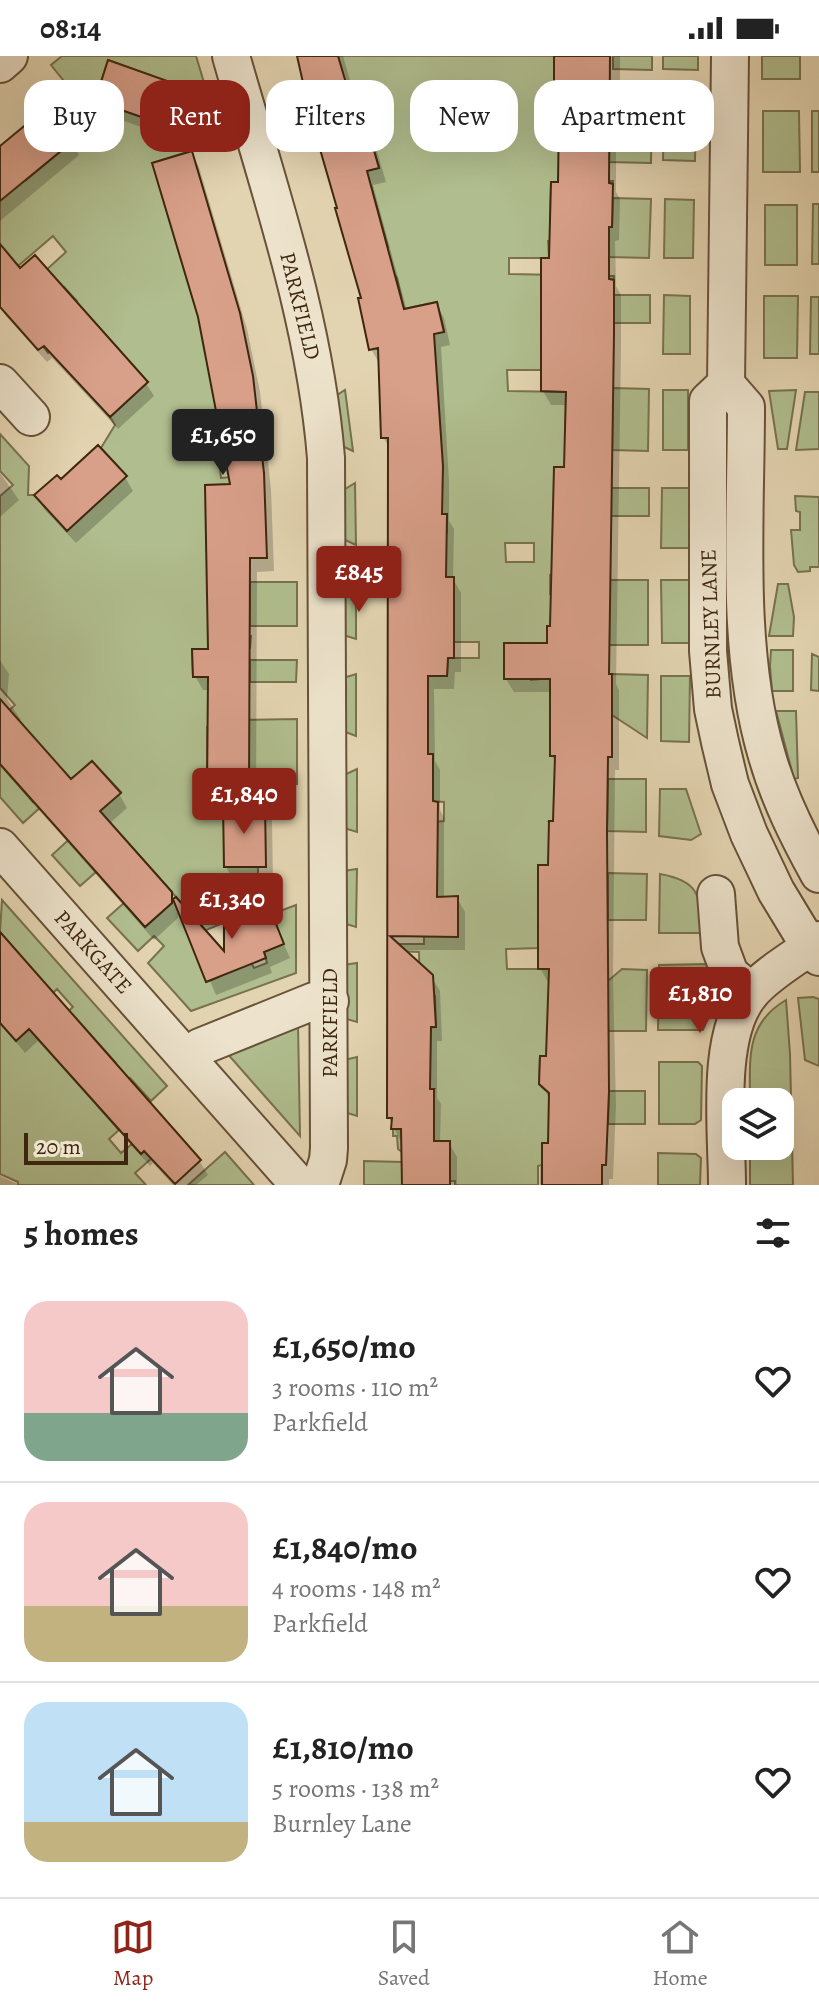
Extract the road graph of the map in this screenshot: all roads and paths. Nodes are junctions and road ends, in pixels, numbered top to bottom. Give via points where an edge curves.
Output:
1 (9, 56) edge
2 (231, 56) edge
3 (730, 56) edge
4 (0, 64) edge
5 (0, 383) edge
6 (726, 384) junction
7 (31, 417) dead end
8 (0, 847) edge
9 (819, 874) edge
10 (716, 894) dead end
11 (816, 948) edge
12 (751, 991) junction
13 (330, 1001) junction
14 (187, 1057) junction
15 (299, 1185) edge
16 (320, 1185) edge
17 (727, 1185) edge

1 - 4 street
2 - 13 street, PARKFIELD via 298,286 324,426
3 - 6 street, BURNLEY LANE
5 - 7 street
6 - 9 street, BURNLEY LANE via 746,407 746,635 754,700 787,813
6 - 11 street, BURNLEY LANE via 708,401 708,651 713,709 730,784 749,834 776,891
8 - 14 street, PARKGATE
10 - 12 street via 720,947 730,974
11 - 12 street, BURNLEY LANE
12 - 17 street, BURNLEY LANE via 734,1018 727,1055
13 - 14 street via 314,1001
13 - 16 street, PARKFIELD via 329,1148
14 - 15 street, PARKGATE

